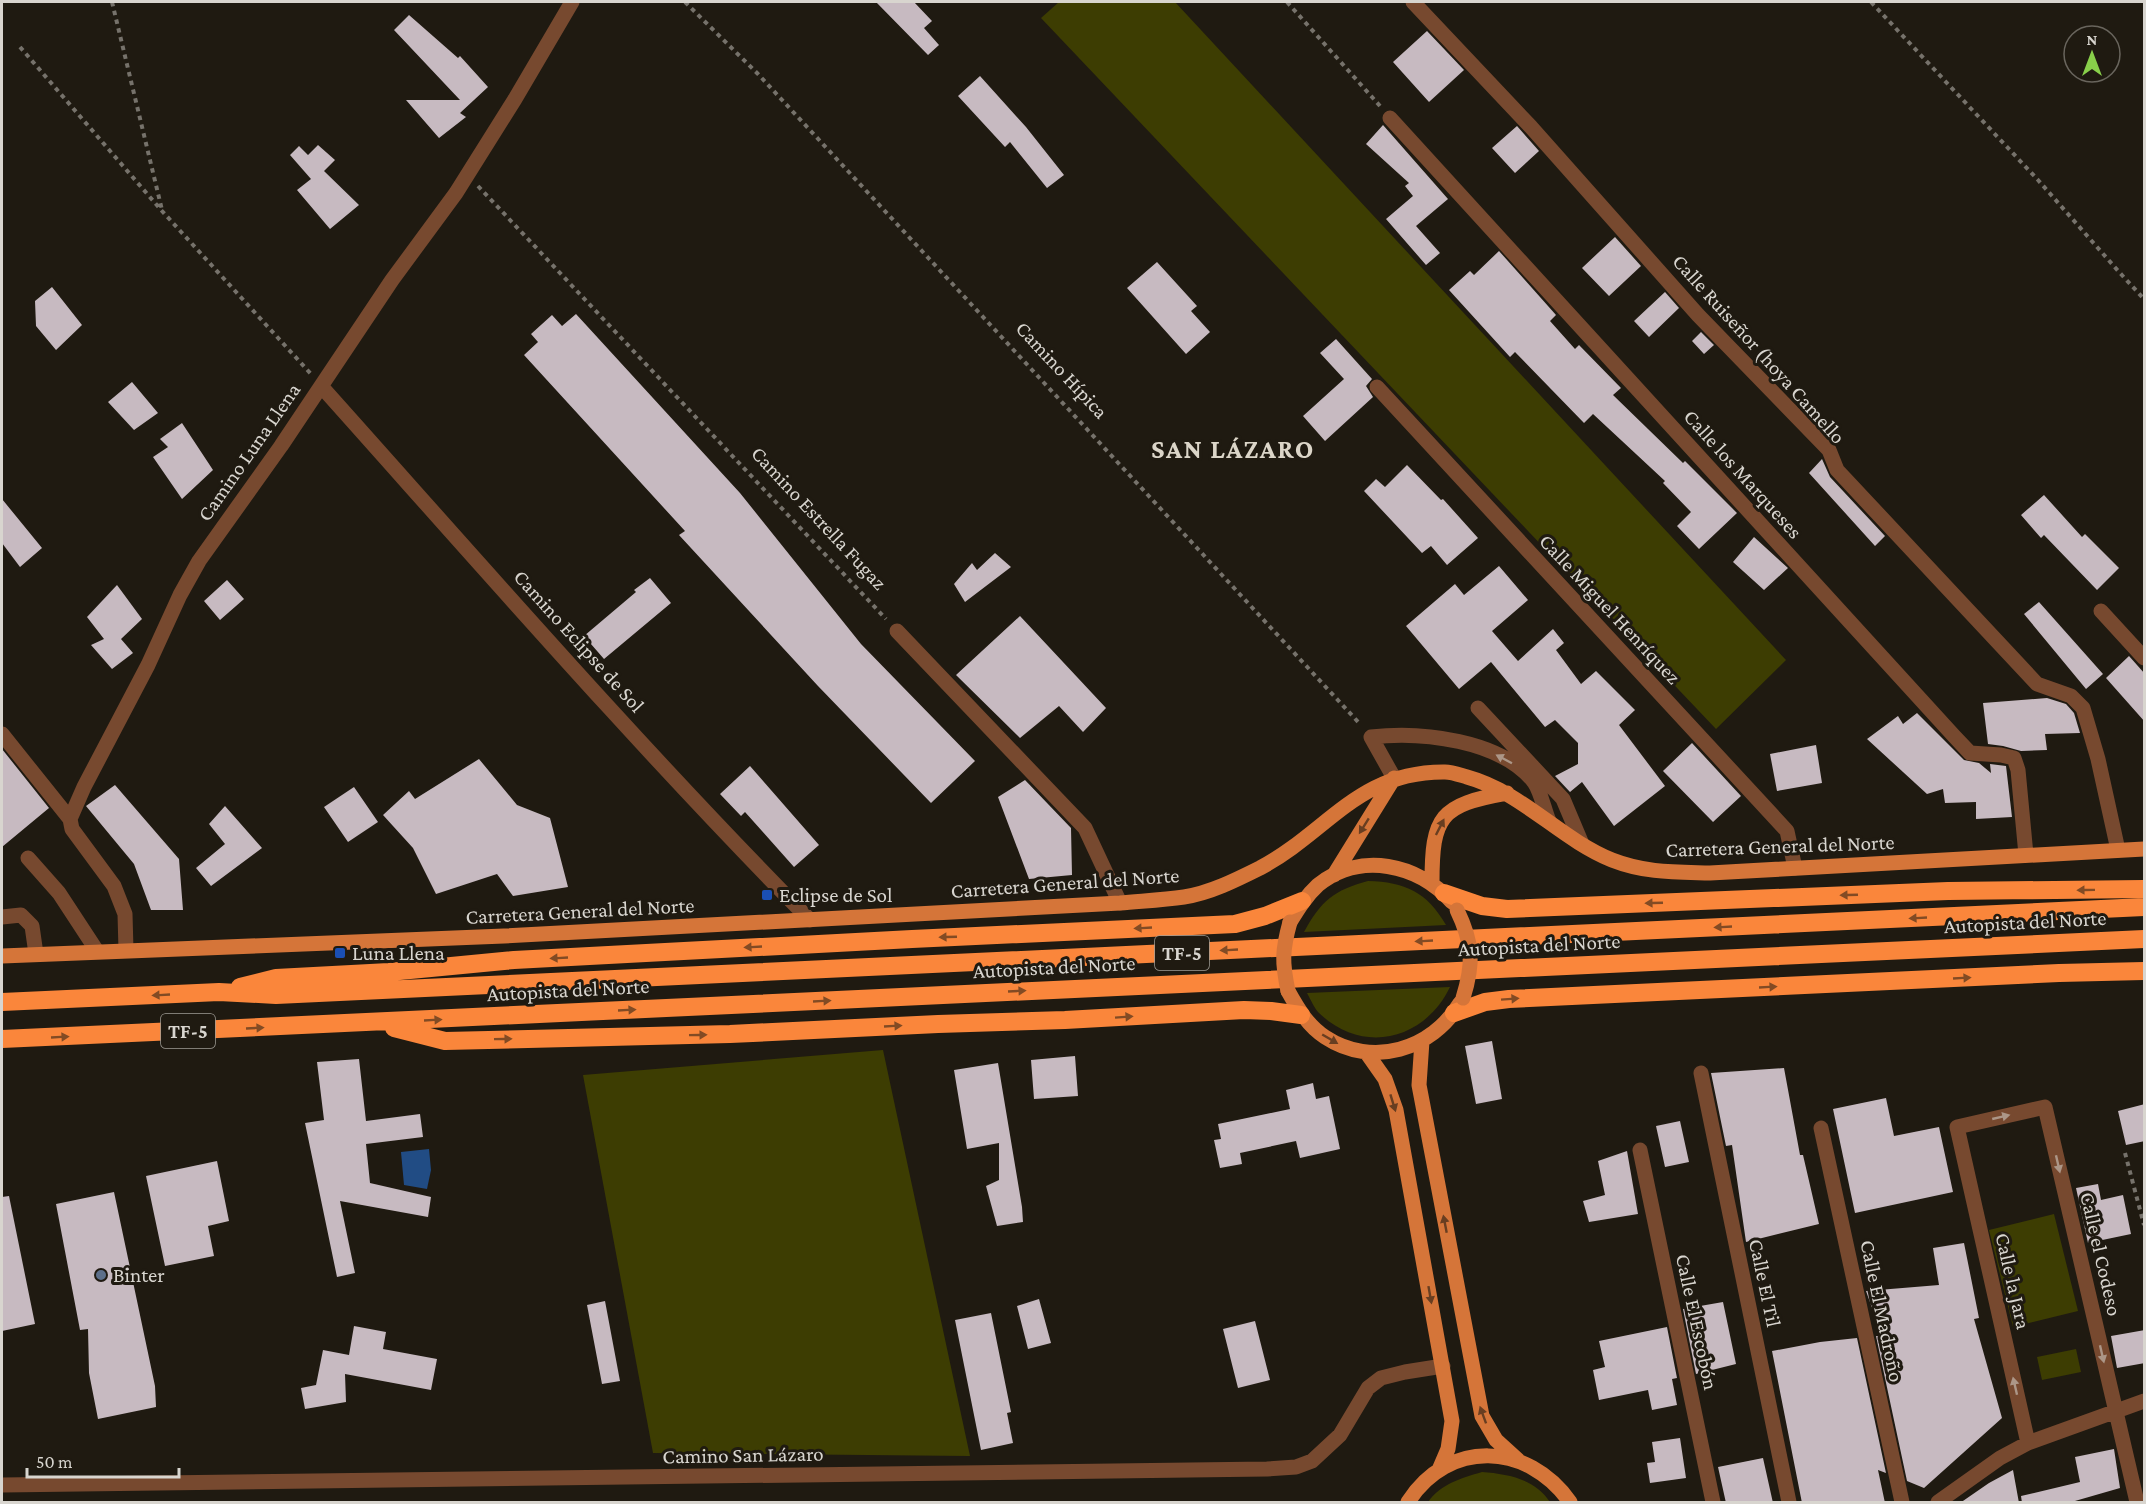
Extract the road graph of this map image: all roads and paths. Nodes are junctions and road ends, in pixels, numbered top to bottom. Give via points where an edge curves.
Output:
1 (112, 2) edge
2 (572, 2) edge
3 (685, 2) edge
4 (1287, 2) edge
5 (1413, 2) edge
6 (1871, 2) edge
7 (20, 47) dead end
8 (1390, 118) joint
9 (467, 175) junction
10 (162, 211) junction
11 (2145, 299) edge
12 (321, 386) junction
13 (1377, 387) dead end
14 (2101, 611) dead end
15 (897, 631) joint
16 (2145, 658) edge
17 (1478, 708) dead end
18 (2, 734) edge
19 (1371, 737) junction
20 (1394, 778) junction
21 (1507, 793) junction
22 (70, 819) junction
23 (1549, 821) junction
24 (1582, 844) junction
25 (2145, 849) edge
26 (2118, 850) junction
27 (2026, 855) junction
28 (28, 858) dead end
29 (1795, 868) junction
30 (1334, 875) junction
31 (1438, 888) junction
32 (2145, 889) edge
33 (1302, 901) junction
34 (1120, 903) junction
35 (2145, 907) edge
36 (2, 917) edge
37 (810, 920) junction
38 (2145, 939) edge
39 (126, 950) junction
40 (97, 951) junction
41 (36, 954) junction
42 (2, 956) edge
43 (2145, 971) edge
44 (219, 992) junction
45 (2, 1002) edge
46 (1458, 1005) junction
47 (1301, 1015) junction
48 (374, 1022) junction
49 (2, 1040) edge
50 (1422, 1041) junction
51 (1366, 1052) junction
52 (1701, 1073) dead end
53 (2045, 1107) joint
54 (1821, 1128) dead end
55 (1640, 1150) dead end
56 (2126, 1153) dead end
57 (2145, 1225) edge
58 (1443, 1366) junction
59 (2145, 1401) edge
60 (2115, 1411) junction
61 (2028, 1443) junction
62 (1518, 1460) junction
63 (1439, 1470) junction
64 (2, 1485) edge
65 (1408, 1503) edge
66 (1570, 1503) edge
67 (1713, 1503) edge
68 (1789, 1503) edge
69 (1902, 1503) edge
70 (1938, 1503) edge
71 (2137, 1503) edge

1 - 10 path
2 - 9 street, Camino Luna Llena
3 - 19 path, Camino Hípica via 766,83
4 - 8 path
5 - 26 street, Calle Ruiseñor (hoya Camello via 1531,127 1698,315 1829,450 1837,470 2037,684 2071,696 2083,708
6 - 11 path
7 - 10 path
8 - 27 street, Calle los Marqueses via 1970,753 2014,758
9 - 12 street, Camino Luna Llena
9 - 15 path, Camino Estrella Fugaz
10 - 12 path
12 - 22 street, Camino Luna Llena via 199,561
12 - 37 street, Camino Eclipse de Sol via 566,660
13 - 29 street, Calle Miguel Henríquez via 1787,831
14 - 16 street
15 - 34 street via 1085,828
17 - 24 street via 1563,799
18 - 22 street
19 - 20 street
23 -> 19 street via 1534,783 1512,762 1480,747 1432,737
20 - 21 main road, Carretera General del Norte via 1447,772 1479,780
20 -> 30 main road
20 - 34 main road, Carretera General del Norte via 1367,790 1288,851 1218,887 1186,897
21 - 23 main road, Carretera General del Norte
31 -> 21 main road via 1432,850 1437,827 1450,810 1475,799
22 - 39 street via 72,829 114,886 125,914
23 - 24 main road, Carretera General del Norte
24 - 29 main road, Carretera General del Norte via 1612,860 1653,872
25 - 26 main road, Carretera General del Norte
26 - 27 main road, Carretera General del Norte
27 - 29 main road, Carretera General del Norte
28 - 40 street via 59,893
30 - 31 main road via 1356,867 1403,868
30 - 33 main road
32 -> 31 highway via 1948,891 1507,909 1482,906
31 - 46 main road, bridge via 1457,910 1471,947 1469,978
33 -> 44 highway via 1235,924 514,960 276,978
33 - 47 main road, bridge via 1290,922 1283,949 1288,992
34 - 37 main road, Carretera General del Norte
35 -> 44 highway, Autopista del Norte / TF-5 via 288,994
36 - 41 street via 21,915 32,926
37 - 39 main road, Carretera General del Norte via 515,936
48 -> 38 highway, Autopista del Norte / TF-5
39 - 40 main road, Carretera General del Norte
40 - 41 main road, Carretera General del Norte
41 - 42 main road, Carretera General del Norte
46 -> 43 highway via 1509,999
44 -> 45 highway, Autopista del Norte / TF-5
46 - 50 main road via 1438,1030
48 -> 47 highway via 445,1041 730,1034 1244,1010
47 -> 51 main road via 1324,1037
49 -> 48 highway, Autopista del Norte / TF-5
50 - 51 main road via 1397,1050
62 -> 50 main road via 1496,1440 1482,1416 1419,1085
51 -> 58 main road via 1385,1079 1396,1110
52 - 68 street, Calle El Til
53 -> 60 street, Calle el Codeso
61 -> 53 street, Calle la Jara via 1957,1127
54 - 69 street, Calle El Madroño
55 - 67 street, Calle El Escobón
56 - 57 path
58 - 63 main road via 1452,1421 1448,1449
58 - 64 street, Camino San Lázaro via 1381,1378 1368,1388 1340,1435 1312,1461 1296,1467
59 - 60 street
60 - 61 street
60 - 71 street, Calle el Codeso
61 - 70 street via 2000,1458
62 - 63 main road via 1477,1456
62 - 66 main road via 1541,1471
63 - 65 main road

